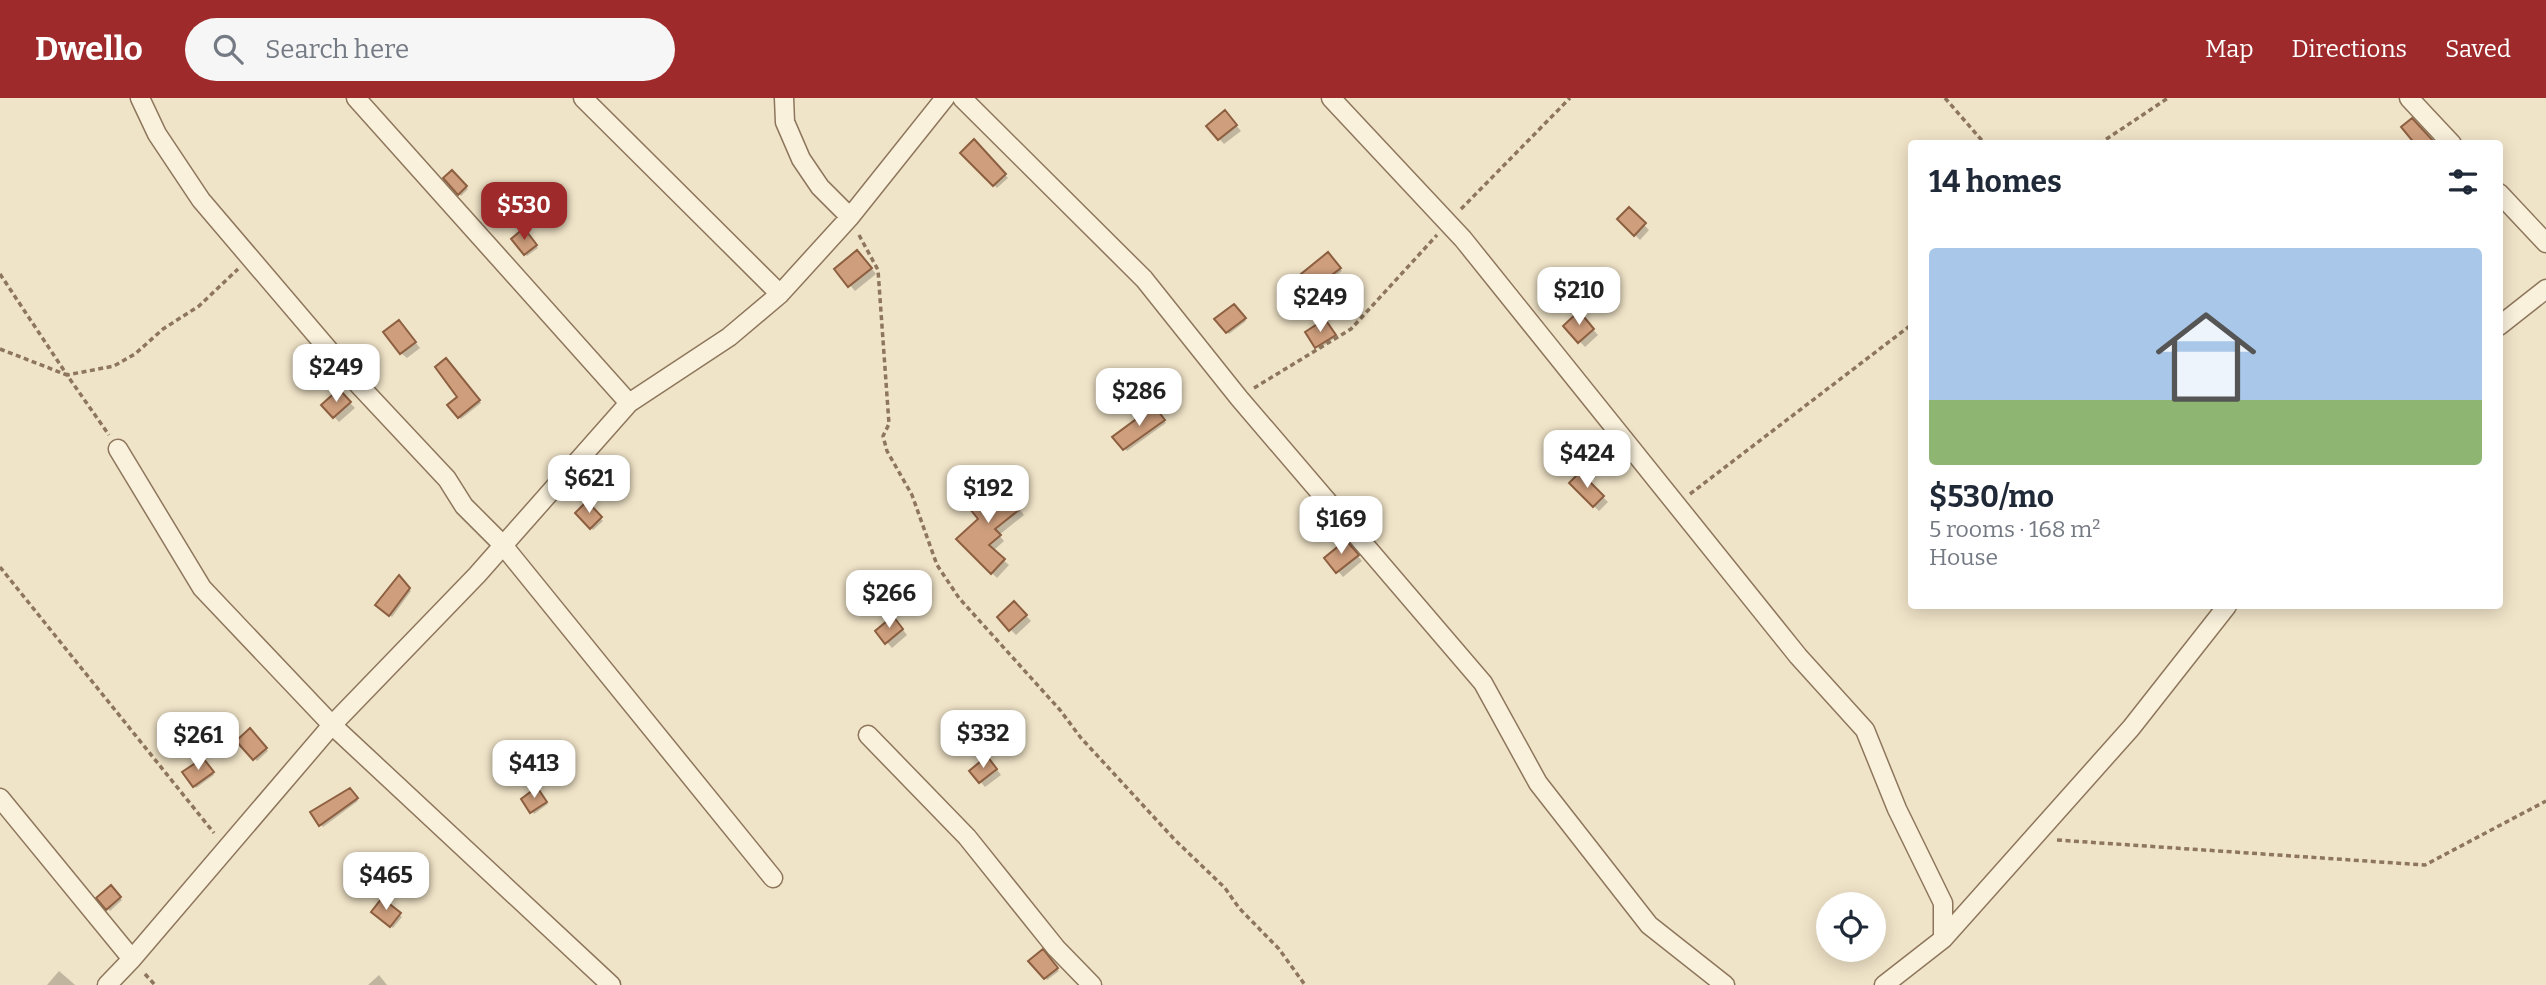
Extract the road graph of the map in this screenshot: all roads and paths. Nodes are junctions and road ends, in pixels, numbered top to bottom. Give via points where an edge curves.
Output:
1 (140, 98) edge
2 (356, 98) edge
3 (583, 98) edge
4 (784, 98) edge
5 (945, 98) edge
6 (962, 98) edge
7 (1331, 98) edge
8 (1570, 98) edge
9 (1945, 98) edge
10 (2168, 98) edge
11 (2409, 98) edge
12 (1982, 140) edge
13 (2105, 140) edge
14 (2448, 140) edge
15 (2503, 197) edge
16 (850, 217) junction
17 (1448, 223) junction
18 (2546, 243) edge
19 (252, 258) junction
20 (0, 274) edge
21 (2546, 289) edge
22 (780, 294) junction
23 (2503, 323) edge
24 (1908, 328) edge
25 (0, 349) edge
26 (67, 375) junction
27 (1239, 398) junction
28 (629, 403) junction
29 (118, 449) joint
30 (1676, 504) junction
31 (502, 544) junction
32 (0, 567) edge
33 (2225, 609) edge
34 (332, 725) junction
35 (868, 735) dead end
36 (0, 797) edge
37 (2546, 801) edge
38 (2033, 838) junction
39 (227, 849) junction
40 (773, 878) dead end
41 (1943, 939) junction
42 (132, 960) junction
43 (107, 985) edge
44 (611, 985) edge
45 (1092, 985) edge
46 (1305, 985) edge
47 (1724, 985) edge
48 (1884, 985) edge

1 - 19 street via 157,134 201,200
2 - 28 street
3 - 22 street
4 - 16 street via 785,122 801,159 820,187
5 - 16 street
6 - 27 street via 1144,279
7 - 17 street
8 - 17 path
9 - 12 path
10 - 13 path
11 - 14 street
15 - 18 street
16 - 22 street
16 - 46 path via 878,270 888,424 883,436 912,495 937,565 959,598 1081,738 1225,888
17 - 27 path via 1351,329
17 - 30 street
19 - 26 path via 135,354 114,366
19 - 31 street via 356,383
20 - 26 path
21 - 23 street
22 - 28 street via 729,337
24 - 30 path
25 - 26 path
26 - 29 path
27 - 47 street via 1483,683 1538,783 1649,925
28 - 31 street
29 - 34 street via 202,588
30 - 41 street via 1798,656 1865,730 1943,903
31 - 34 street
31 - 40 street
32 - 39 path
33 - 38 street via 2131,728
34 - 39 street
34 - 44 street
35 - 45 street via 967,837 1056,948
36 - 42 street
37 - 38 path via 2425,865
38 - 41 street
39 - 42 street
41 - 48 street
42 - 43 street

